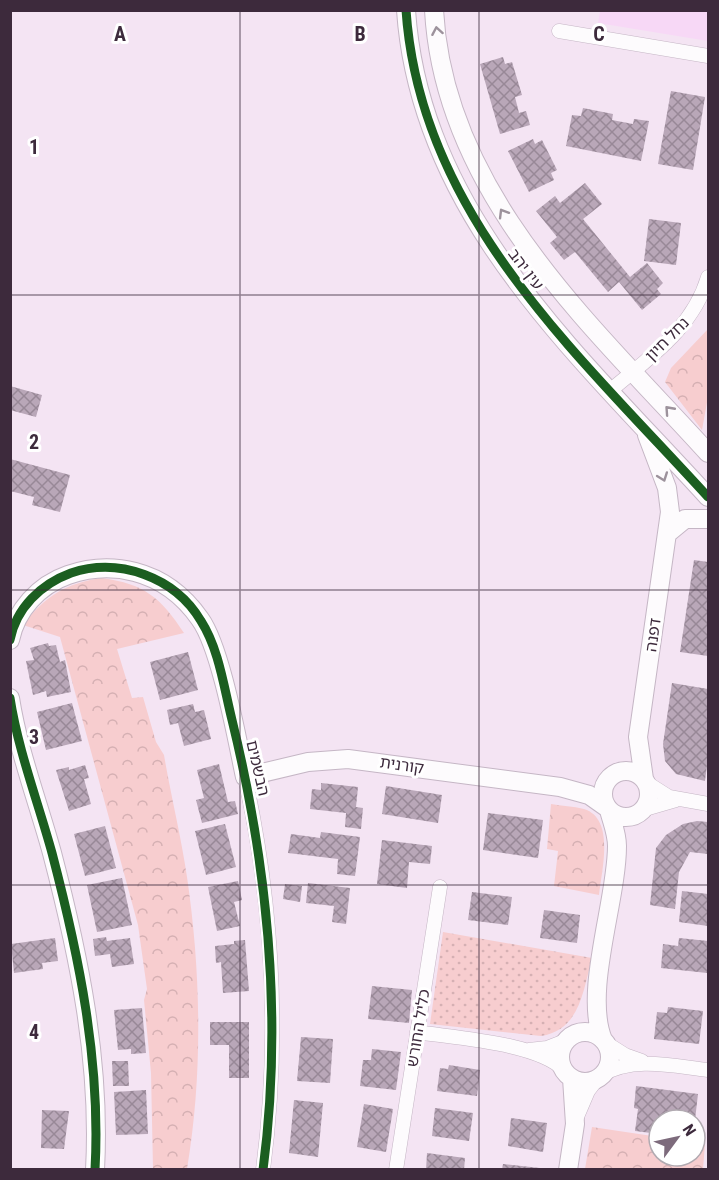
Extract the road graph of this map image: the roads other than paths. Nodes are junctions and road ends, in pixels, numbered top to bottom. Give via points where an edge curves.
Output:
1 (406, 10) edge
2 (434, 10) edge
3 (559, 31) dead end
4 (708, 56) edge
5 (708, 277) edge
6 (633, 371) junction
7 (610, 390) junction
8 (643, 425) junction
9 (708, 453) edge
10 (708, 497) edge
11 (708, 519) edge
12 (668, 533) junction
13 (10, 640) edge
14 (10, 698) edge
15 (638, 736) junction
16 (615, 773) junction
17 (245, 777) junction
18 (645, 781) junction
19 (560, 787) junction
20 (684, 800) junction
21 (708, 804) edge
22 (608, 808) junction
23 (642, 811) junction
24 (616, 853) junction
25 (440, 887) dead end
26 (600, 978) junction
27 (417, 1032) junction
28 (570, 1038) junction
29 (604, 1042) junction
30 (526, 1050) junction
31 (653, 1064) junction
32 (708, 1070) edge
33 (568, 1074) junction
34 (600, 1077) junction
35 (575, 1124) junction
36 (95, 1170) edge
37 (263, 1170) edge
38 (396, 1170) edge
39 (568, 1170) edge

1 - 7 street, עין יהב via 418,87 437,145 462,199 527,297
6 -> 2 street, עין יהב via 549,277 514,231 485,182 462,131 445,76
3 - 4 street
5 - 6 street, נחל חיון via 686,323
6 - 7 street, נחל חיון
9 -> 6 street, עין יהב
7 - 8 street, עין יהב
8 - 10 street, עין יהב
8 -> 12 street, דפנה via 669,495
11 - 12 street via 685,519
12 - 15 street, דפנה
13 - 17 street, הבשמים via 13,627 30,599 55,579 85,569 117,567 149,575 178,593 202,621 217,659
14 - 36 street via 64,900 84,997 95,1097
15 - 16 street, דפנה via 629,757
15 - 18 street, דפנה
16 - 18 street via 631,771
16 - 19 street, קורנית
16 - 22 street via 603,789
17 - 19 street, קורנית via 309,762 348,759
17 - 37 street, הבשמים via 263,878 271,974 271,1067
18 - 20 street via 662,794
18 - 23 street via 650,795
19 - 22 street, קורנית via 589,795
20 - 21 street
20 - 23 street via 660,803
22 - 23 street via 625,817
22 - 24 street
23 - 24 street via 623,834
24 - 26 street
25 - 27 street, כליל החורש
26 - 28 street via 590,1010
26 - 29 street via 598,1020
27 - 30 street
27 - 38 street, כליל החורש
28 - 29 street via 590,1032
28 - 30 street via 543,1049
28 - 33 street via 560,1056
29 - 31 street via 625,1055
29 - 34 street via 609,1062
30 - 33 street via 550,1060
31 - 32 street
31 - 34 street via 623,1066
33 - 34 street via 587,1082
33 - 35 street
34 - 35 street via 583,1101
35 - 39 street

